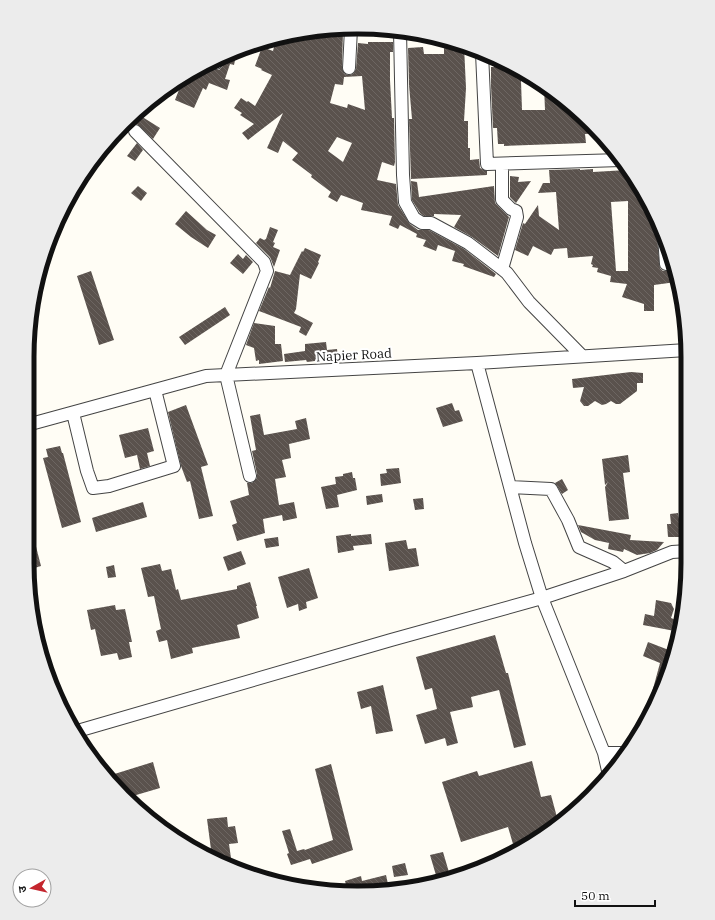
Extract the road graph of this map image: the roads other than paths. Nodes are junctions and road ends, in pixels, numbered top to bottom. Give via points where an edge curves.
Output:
1 (351, 34) edge
2 (400, 37) edge
3 (482, 60) edge
4 (349, 68) dead end
5 (135, 130) dead end
6 (613, 160) edge
7 (502, 164) junction
8 (666, 260) edge
9 (666, 264) dead end
10 (502, 269) junction
11 (681, 350) edge
12 (582, 356) junction
13 (476, 363) junction
14 (226, 375) junction
15 (155, 390) junction
16 (73, 413) junction
17 (34, 423) edge
18 (250, 476) dead end
19 (510, 487) junction
20 (681, 551) edge
21 (624, 571) junction
22 (542, 598) junction
23 (81, 730) edge
24 (604, 753) junction
25 (618, 753) edge
26 (607, 768) edge

1 - 4 street
2 - 10 street via 405,202 414,218 422,224 431,223 468,244
3 - 7 street via 487,164
5 - 14 street via 264,262 267,271
6 - 7 street
7 - 10 street via 502,200 516,211 517,217
8 - 9 street
10 - 12 street via 529,302
11 - 12 street, Napier Road
12 - 13 street, Napier Road
13 - 14 street, Napier Road
13 - 19 street
14 - 15 street, Napier Road via 206,376
14 - 18 street
15 - 16 street, Napier Road
15 - 16 street via 174,466 110,486 93,488
16 - 17 street, Napier Road
19 - 21 street via 551,489 579,547 614,562
19 - 22 street
20 - 21 street via 672,552
21 - 22 street
22 - 23 street
22 - 24 street
24 - 25 street
24 - 26 street

